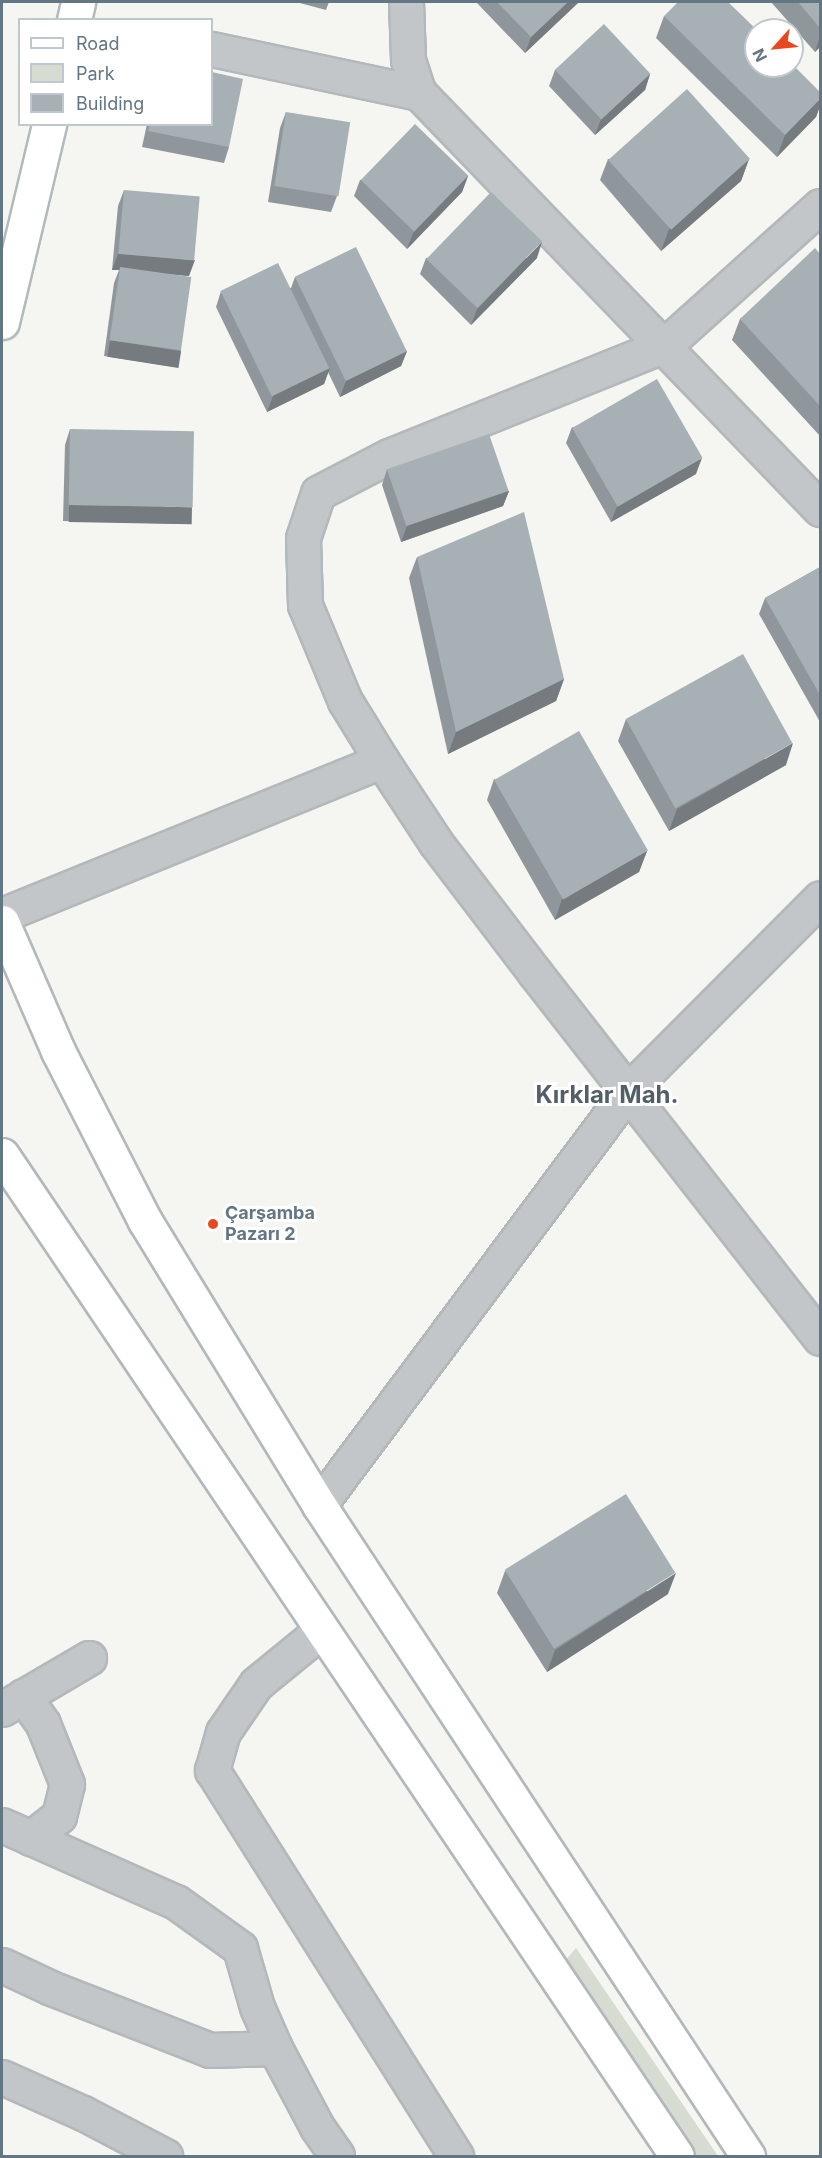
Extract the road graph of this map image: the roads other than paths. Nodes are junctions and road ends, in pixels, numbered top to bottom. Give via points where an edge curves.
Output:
1 (406, 2) edge
2 (213, 49) edge
3 (419, 93) junction
4 (49, 126) edge
5 (820, 206) edge
6 (2, 322) edge
7 (665, 345) junction
8 (820, 509) edge
9 (382, 761) junction
10 (820, 898) edge
11 (2, 915) edge
12 (2, 922) edge
13 (628, 1090) junction
14 (2, 1155) edge
15 (820, 1338) edge
16 (320, 1505) junction
17 (322, 1630) junction
18 (89, 1658) dead end
19 (12, 1702) edge
20 (2, 1825) edge
21 (31, 1838) junction
22 (2, 1965) edge
23 (275, 2048) junction
24 (2, 2077) edge
25 (165, 2157) edge
26 (337, 2157) edge
27 (456, 2157) edge
28 (677, 2157) edge
29 (748, 2157) edge

1 - 3 street via 408,60
2 - 3 street
3 - 7 street
4 - 6 main road
5 - 7 street
7 - 8 street
7 - 9 street via 389,456 318,493 303,538 305,604 345,701
9 - 11 street
9 - 13 street via 436,843
10 - 13 street
12 - 16 main road via 58,1051 145,1221
13 - 15 street
13 - 16 street
14 - 17 main road
16 - 29 main road
17 - 27 street via 256,1684 223,1732 212,1770
17 - 28 main road
18 - 19 street
19 - 21 street via 43,1724 67,1785 59,1816
20 - 21 street
21 - 23 street via 176,1902 240,1948 256,2007
22 - 23 street via 210,2050
23 - 26 street
24 - 25 street via 83,2113

